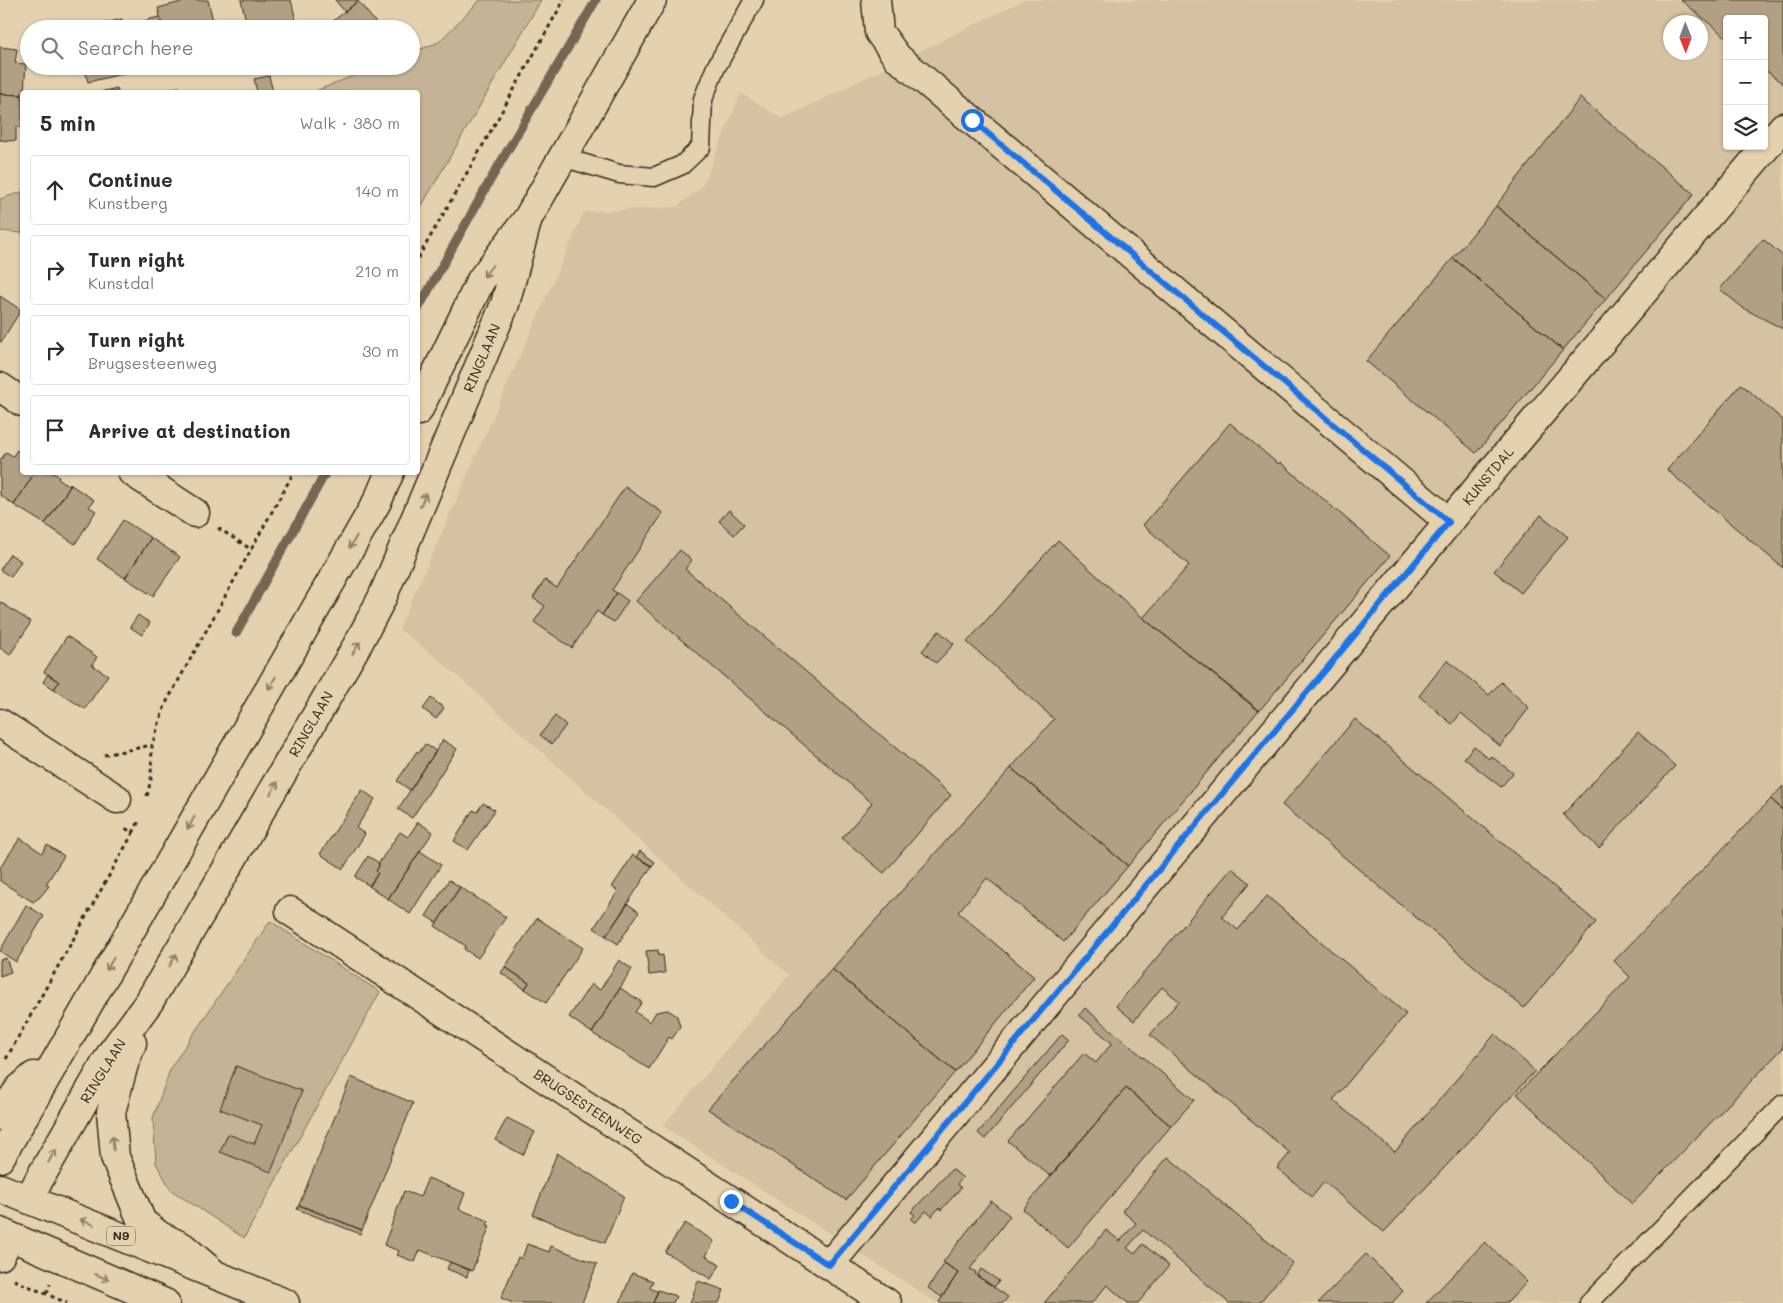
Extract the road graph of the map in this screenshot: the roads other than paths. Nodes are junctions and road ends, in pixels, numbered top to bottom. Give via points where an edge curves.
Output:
1 (652, 0) edge
2 (754, 0) edge
3 (876, 0) edge
4 (1783, 126) edge
5 (562, 157) junction
6 (528, 218) junction
7 (0, 387) edge
8 (20, 401) edge
9 (420, 406) edge
10 (137, 475) edge
11 (389, 475) edge
12 (195, 513) road end
13 (1449, 522) junction
14 (0, 723) edge
15 (113, 797) road end
16 (290, 911) dead end
17 (149, 1002) junction
18 (57, 1058) junction
19 (1783, 1104) edge
20 (0, 1116) edge
21 (0, 1158) edge
22 (0, 1188) edge
23 (29, 1199) junction
24 (4, 1250) edge
25 (829, 1265) junction
26 (213, 1273) junction
27 (155, 1299) edge
28 (118, 1303) edge
29 (285, 1303) edge
30 (886, 1303) edge
31 (1589, 1303) edge

1 - 5 main road, RINGLAAN
2 - 5 lane via 716,66 703,99 701,146 682,165 654,177 619,174
3 - 13 main road via 879,32 897,57
4 - 13 main road, KUNSTDAL
5 - 6 main road, RINGLAAN
6 -> 9 main road, RINGLAAN via 481,280
17 -> 6 main road, RINGLAAN via 382,598 505,304
7 - 8 main road
10 - 12 main road
11 -> 18 main road via 378,500
13 - 25 main road, KUNSTDAL
14 - 15 main road
16 - 25 main road, BRUGSESTEENWEG
23 -> 17 main road, RINGLAAN via 112,1052
26 -> 17 main road via 183,1247 160,1236 142,1222 115,1157 111,1112 124,1064
18 - 20 main road via 20,1088
18 - 21 main road
19 - 31 lane
22 - 23 main road, N9
23 - 24 main road, RINGLAAN
26 -> 23 main road, N9
24 -> 27 main road
25 - 30 main road, BRUGSESTEENWEG
26 - 29 main road, N9
27 - 28 main road

